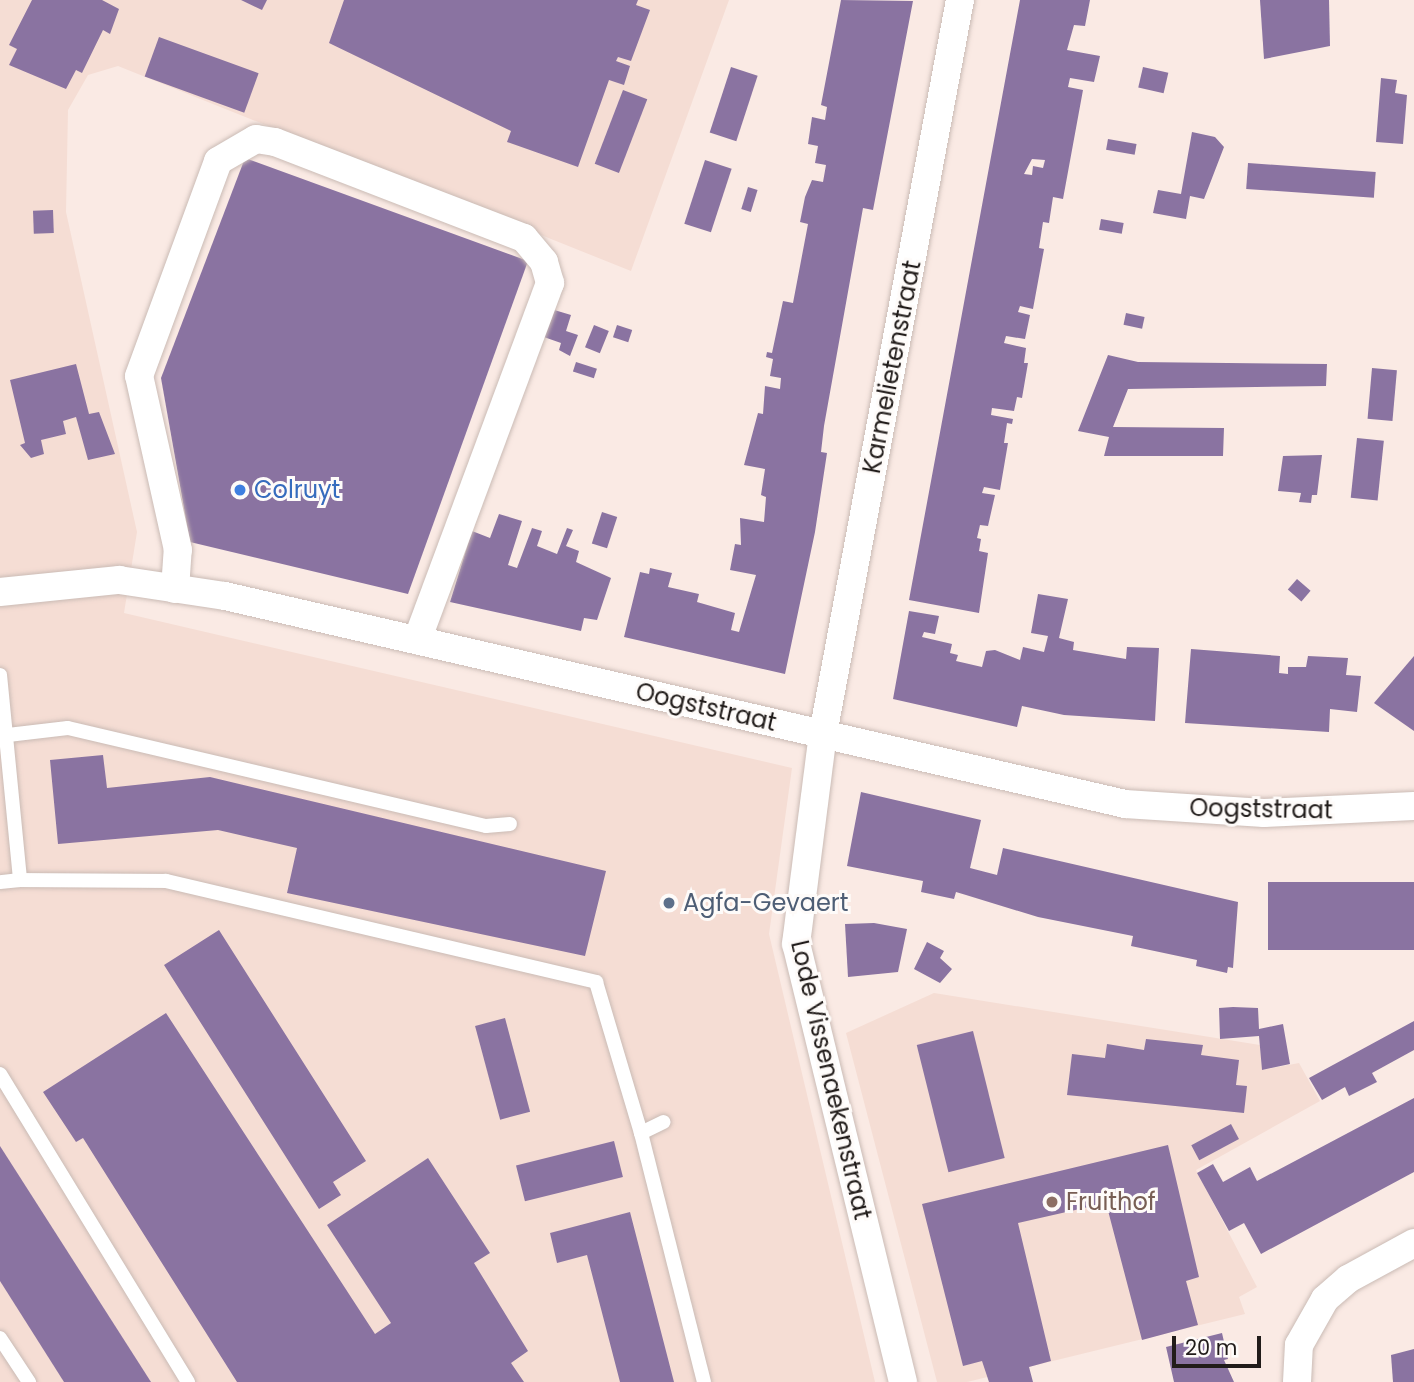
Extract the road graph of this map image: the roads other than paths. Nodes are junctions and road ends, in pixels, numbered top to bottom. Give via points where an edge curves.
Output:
1 (960, 0) edge
2 (175, 589) junction
3 (0, 592) edge
4 (417, 640) junction
5 (0, 675) edge
6 (3, 711) edge
7 (823, 734) junction
8 (8, 735) junction
9 (1414, 806) edge
10 (510, 824) dead end
11 (20, 880) junction
12 (0, 882) edge
13 (0, 1074) edge
14 (664, 1122) dead end
15 (641, 1133) junction
16 (1414, 1243) edge
17 (0, 1338) edge
18 (29, 1382) edge
19 (188, 1382) edge
20 (704, 1382) edge
21 (904, 1382) edge
22 (1297, 1382) edge

1 - 7 street, Karmelietenstraat
2 - 3 street, Oogststraat via 119,580
2 - 4 street, Oogststraat
2 - 4 street via 178,550 139,376 218,161 256,139 275,142 524,238 544,262 550,283
4 - 7 street, Oogststraat
5 - 6 lane
6 - 8 lane
7 - 9 street, Oogststraat via 1125,804 1264,813
7 - 21 street, Lode Vissenaekenstraat via 796,944
8 - 10 lane via 68,728 486,826
8 - 11 lane
11 - 12 lane
11 - 15 lane via 166,881 596,982
13 - 19 lane
14 - 15 lane
15 - 20 lane
16 - 22 street via 1348,1279 1325,1298 1299,1345
17 - 18 lane

